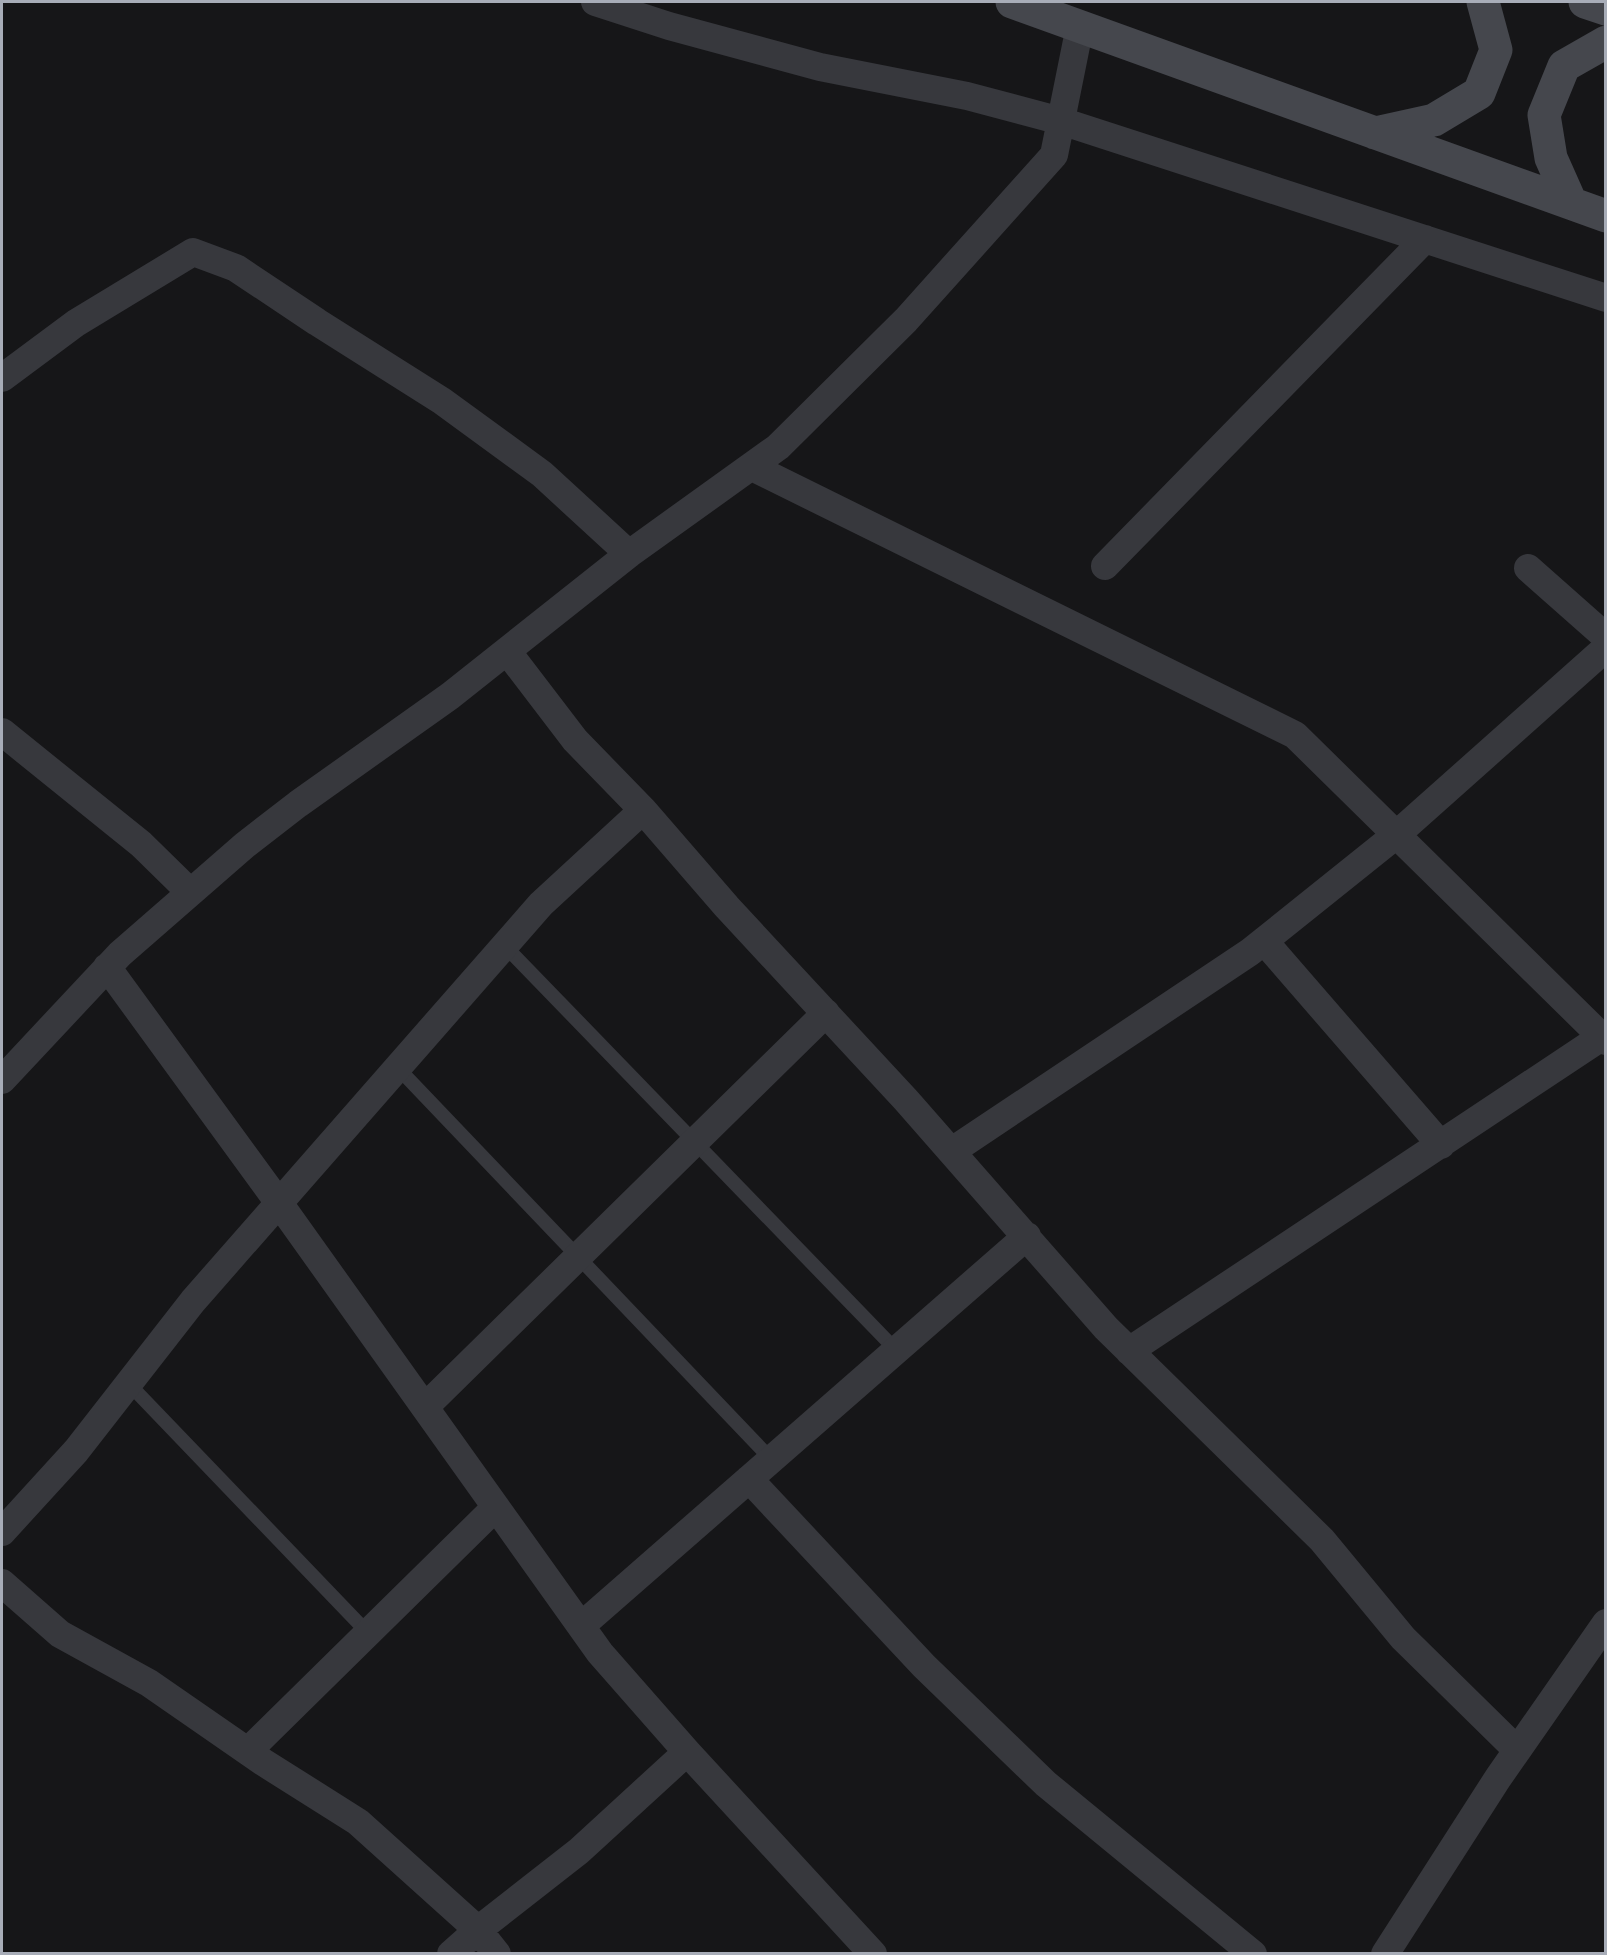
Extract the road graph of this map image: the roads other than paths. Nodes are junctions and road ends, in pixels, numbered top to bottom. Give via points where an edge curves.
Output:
1 (595, 2) edge
2 (1012, 2) edge
3 (1483, 2) edge
4 (1585, 2) edge
5 (1605, 9) edge
6 (1080, 26) junction
7 (1605, 42) edge
8 (1061, 122) junction
9 (1375, 132) junction
10 (1571, 203) junction
11 (1605, 216) edge
12 (1425, 239) junction
13 (1605, 298) edge
14 (2, 378) edge
15 (752, 466) junction
16 (629, 554) junction
17 (1105, 566) dead end
18 (1528, 568) dead end
19 (1605, 637) edge
20 (1605, 648) edge
21 (507, 651) junction
22 (4, 737) edge
23 (643, 810) junction
24 (1395, 835) junction
25 (190, 892) junction
26 (1264, 941) junction
27 (505, 946) junction
28 (107, 967) junction
29 (826, 1013) junction
30 (1604, 1037) edge
31 (398, 1068) junction
32 (2, 1080) edge
33 (695, 1142) junction
34 (1441, 1145) junction
35 (952, 1151) junction
36 (279, 1203) junction
37 (1027, 1236) junction
38 (578, 1257) junction
39 (896, 1350) junction
40 (1129, 1351) junction
41 (129, 1384) junction
42 (425, 1407) junction
43 (771, 1459) junction
44 (749, 1479) junction
45 (496, 1507) junction
46 (2, 1532) edge
47 (2, 1583) edge
48 (1605, 1623) edge
49 (581, 1626) junction
50 (368, 1633) junction
51 (1517, 1750) junction
52 (248, 1752) junction
53 (687, 1752) junction
54 (478, 1930) junction
55 (451, 1953) edge
56 (497, 1953) edge
57 (873, 1953) edge
58 (1253, 1953) edge
59 (1385, 1953) edge

1 - 8 street via 820,67 967,96
2 - 6 main road
3 - 9 main road via 1496,50 1479,93 1434,120
4 - 5 main road
6 - 8 street
6 - 9 main road
7 - 10 main road via 1564,66 1544,115 1551,158
8 - 12 street
8 - 15 street via 1054,155 992,225 906,320 778,447
9 - 10 main road
10 - 11 main road
12 - 13 street
12 - 17 street
14 - 16 street via 76,322 193,252 236,267 442,401 542,474
15 - 16 street
15 - 24 street via 1295,735
16 - 21 street
18 - 19 street
20 - 24 street
21 - 23 street via 575,740
21 - 25 street via 245,844
22 - 25 street via 141,844
23 - 27 street via 541,904
23 - 29 street
24 - 26 street
24 - 30 street
25 - 28 street
26 - 34 street
26 - 35 street
27 - 31 street
27 - 33 lane
28 - 32 street
28 - 36 street
29 - 33 street
29 - 35 street
30 - 34 street
31 - 36 street
31 - 38 lane
33 - 38 street
33 - 39 lane
34 - 40 street
35 - 37 street
36 - 41 street via 193,1301
36 - 42 street
37 - 39 street
37 - 40 street
38 - 42 street
38 - 43 lane
39 - 43 street
40 - 51 street via 1322,1540 1403,1638
41 - 46 street via 76,1452
41 - 50 lane
42 - 45 street
43 - 44 street
44 - 49 street
44 - 58 street via 924,1666 1046,1784
45 - 49 street
45 - 50 street
47 - 52 street via 60,1634 149,1683
48 - 51 street
49 - 53 street
50 - 52 street
51 - 59 street
52 - 54 street via 358,1822
53 - 54 street via 579,1851
53 - 57 street
54 - 55 street
54 - 56 street

